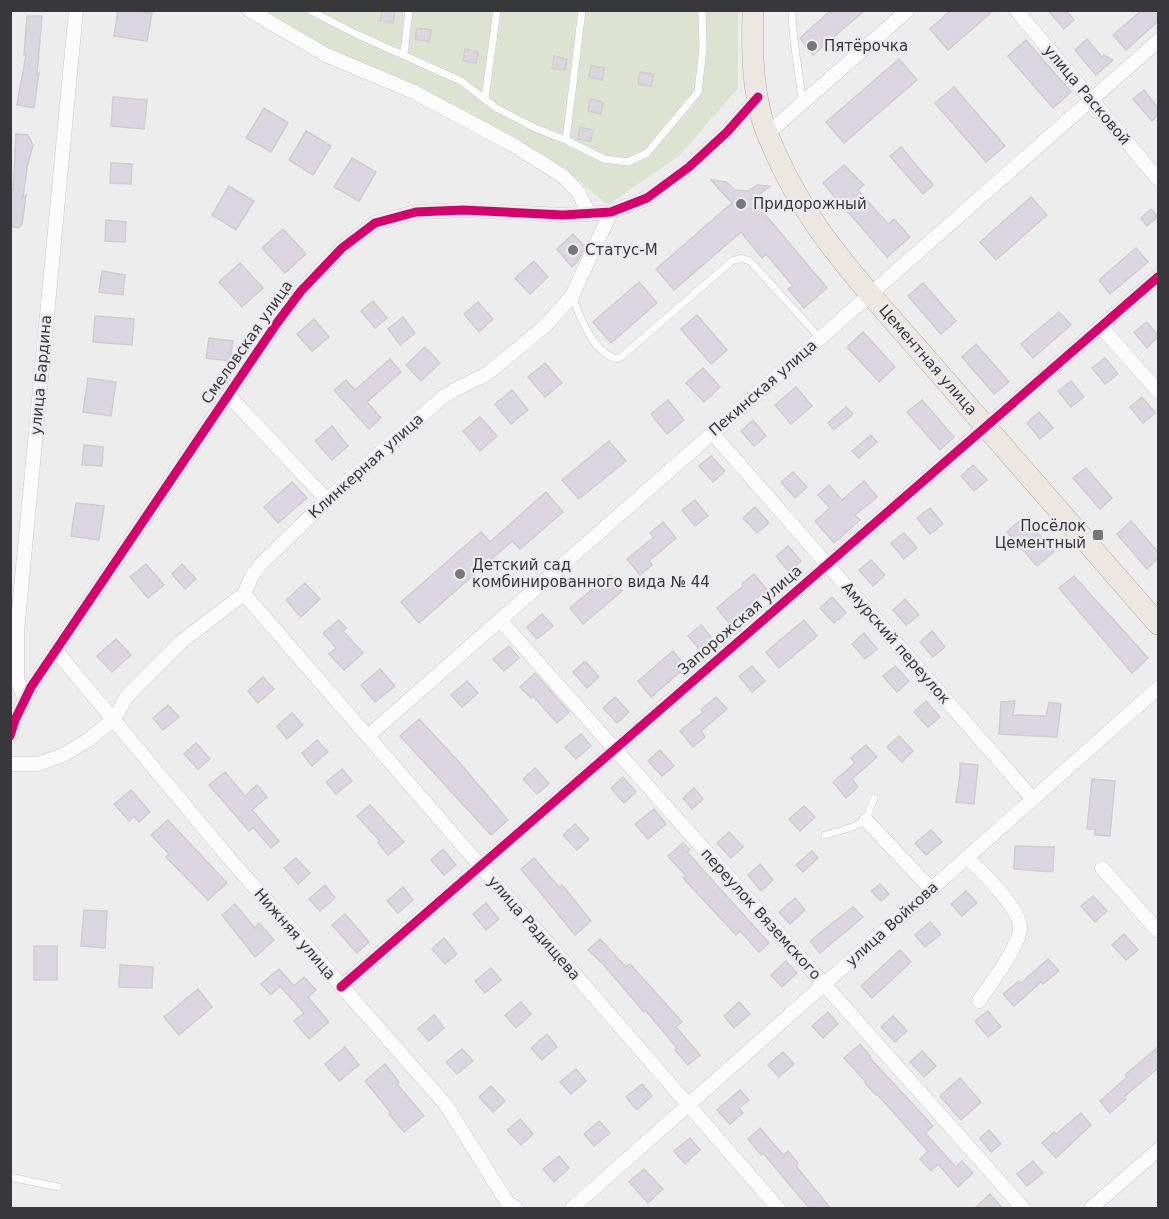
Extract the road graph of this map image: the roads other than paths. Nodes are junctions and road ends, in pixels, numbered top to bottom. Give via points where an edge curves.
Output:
1 (76, 10) edge
2 (249, 10) edge
3 (309, 10) edge
4 (409, 10) edge
5 (497, 10) edge
6 (582, 10) edge
7 (702, 10) edge
8 (753, 10) edge
9 (792, 10) edge
10 (908, 10) edge
11 (1016, 10) edge
12 (322, 14) edge
13 (1158, 41) edge
14 (404, 54) junction
15 (758, 97) junction
16 (485, 99) junction
17 (1091, 100) junction
18 (802, 105) junction
19 (767, 134) junction
20 (566, 140) junction
21 (1158, 179) edge
22 (611, 212) junction
23 (590, 214) junction
24 (1158, 277) edge
25 (870, 294) junction
26 (572, 296) junction
27 (1101, 327) junction
28 (820, 338) junction
29 (1158, 391) edge
30 (228, 395) junction
31 (986, 426) junction
32 (712, 433) junction
33 (327, 500) junction
34 (827, 564) junction
35 (244, 594) junction
36 (500, 620) junction
37 (1158, 624) edge
38 (56, 651) junction
39 (1158, 688) edge
40 (10, 696) edge
41 (25, 699) junction
42 (114, 719) junction
43 (10, 736) edge
44 (368, 736) junction
45 (615, 749) junction
46 (10, 764) edge
47 (874, 798) dead end
48 (1032, 798) junction
49 (866, 820) junction
50 (825, 835) dead end
51 (967, 857) junction
52 (480, 866) junction
53 (1101, 868) dead end
54 (931, 890) junction
55 (1158, 931) edge
56 (824, 985) junction
57 (341, 987) junction
58 (979, 1001) dead end
59 (688, 1106) junction
60 (1158, 1150) edge
61 (10, 1177) edge
62 (58, 1187) dead end
63 (516, 1209) edge
64 (572, 1209) edge
65 (777, 1209) edge
66 (1023, 1209) edge
67 (1091, 1209) edge

1 - 41 street, улица Бардина via 17,631 17,680
2 - 23 street via 326,55 414,92 511,144 563,176 579,193
3 - 12 lane
4 - 14 lane
5 - 16 lane
6 - 20 lane
7 - 20 lane via 698,92 647,153 628,162 604,159
8 - 15 main road, Цементная улица via 752,48
9 - 18 lane
10 - 18 street
11 - 17 street, улица Расковой
12 - 14 lane via 356,34
13 - 17 street, Пекинская улица
14 - 16 lane via 461,81
15 - 19 main road, Цементная улица
15 - 22 street, Смеловская улица via 689,167 647,198
16 - 20 lane via 535,128
17 - 21 street, улица Расковой
17 - 25 street, Пекинская улица
18 - 19 street
19 - 25 main road, Цементная улица via 811,220
22 - 23 street, Смеловская улица
22 - 26 street, Клинкерная улица
23 - 30 street, Смеловская улица via 451,210 416,212 375,224 342,248 301,291
24 - 27 street, Запорожская улица
25 - 28 street, Пекинская улица
25 - 31 main road, Цементная улица
26 - 28 lane via 590,337 616,359 732,261 741,258 750,261
26 - 33 street, Клинкерная улица via 546,325 487,374 443,397
27 - 29 street
27 - 31 street, Запорожская улица
28 - 32 street, Пекинская улица
30 - 33 street
30 - 38 street, Смеловская улица
31 - 34 street, Запорожская улица
31 - 37 main road, Цементная улица
32 - 34 street, Амурский переулок
32 - 36 street, Пекинская улица
33 - 35 street, Клинкерная улица via 261,564
34 - 45 street, Запорожская улица
34 - 48 street, Амурский переулок
35 - 42 street, Клинкерная улица via 182,641 127,696
35 - 44 street, улица Радищева
36 - 44 street, Пекинская улица
36 - 45 street, переулок Вяземского
38 - 41 street, Смеловская улица
38 - 42 street, Нижняя улица
39 - 48 street, улица Войкова
40 - 41 street
41 - 43 street
42 - 46 street, Клинкерная улица via 63,755 38,764
42 - 57 street, Нижняя улица
44 - 52 street, улица Радищева
45 - 52 street, Запорожская улица
45 - 56 street, переулок Вяземского
47 - 49 lane
48 - 51 street, улица Войкова
49 - 50 lane
49 - 54 street
51 - 54 street, улица Войкова
51 - 58 street via 1017,914 1021,926 1018,942
52 - 57 street, Запорожская улица
52 - 59 street, улица Радищева
53 - 55 street
54 - 56 street, улица Войкова
56 - 59 street, улица Войкова
56 - 66 street, переулок Вяземского
57 - 63 street, Нижняя улица via 446,1105 507,1202
59 - 64 street, улица Войкова
59 - 65 street, улица Радищева
60 - 67 street
61 - 62 lane

